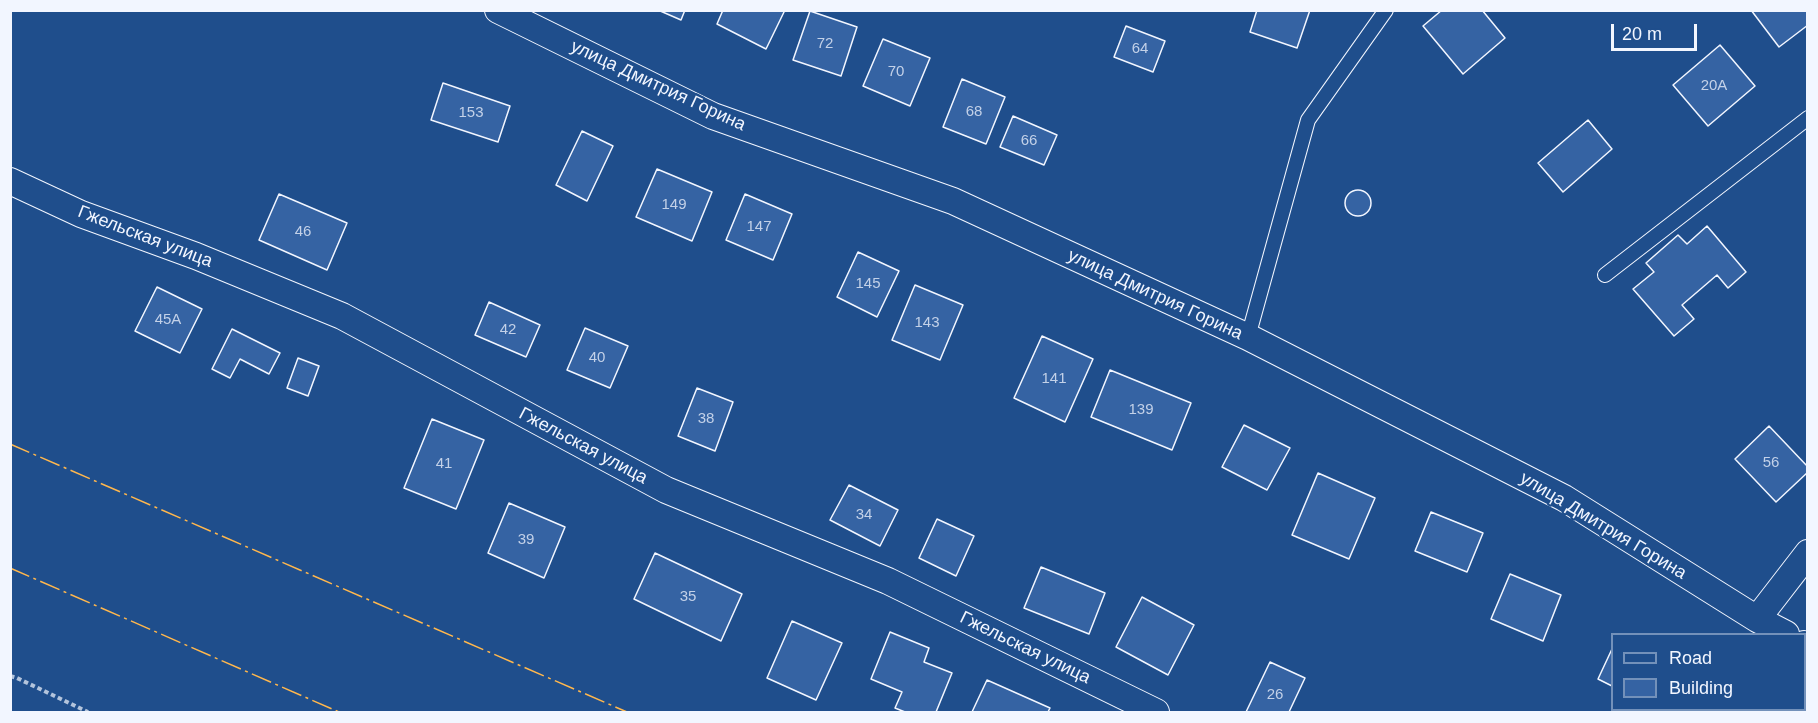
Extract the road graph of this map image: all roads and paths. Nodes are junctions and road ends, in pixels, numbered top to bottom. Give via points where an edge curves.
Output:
1 (498, 10) edge
2 (1386, 10) edge
3 (1808, 118) edge
4 (10, 181) edge
5 (1605, 275) dead end
6 (1248, 337) junction
7 (1808, 553) edge
8 (1757, 619) junction
9 (1784, 633) edge
10 (10, 676) edge
11 (88, 712) edge
12 (1156, 712) edge

1 - 6 street, улица Дмитрия Горина via 713,116 953,201
2 - 6 lane via 1308,120
3 - 5 lane
4 - 12 street, Гжельская улица via 81,214 342,316 666,490 888,581
6 - 8 street, улица Дмитрия Горина via 1564,498
7 - 8 street
8 - 9 street, улица Дмитрия Горина
10 - 11 path

